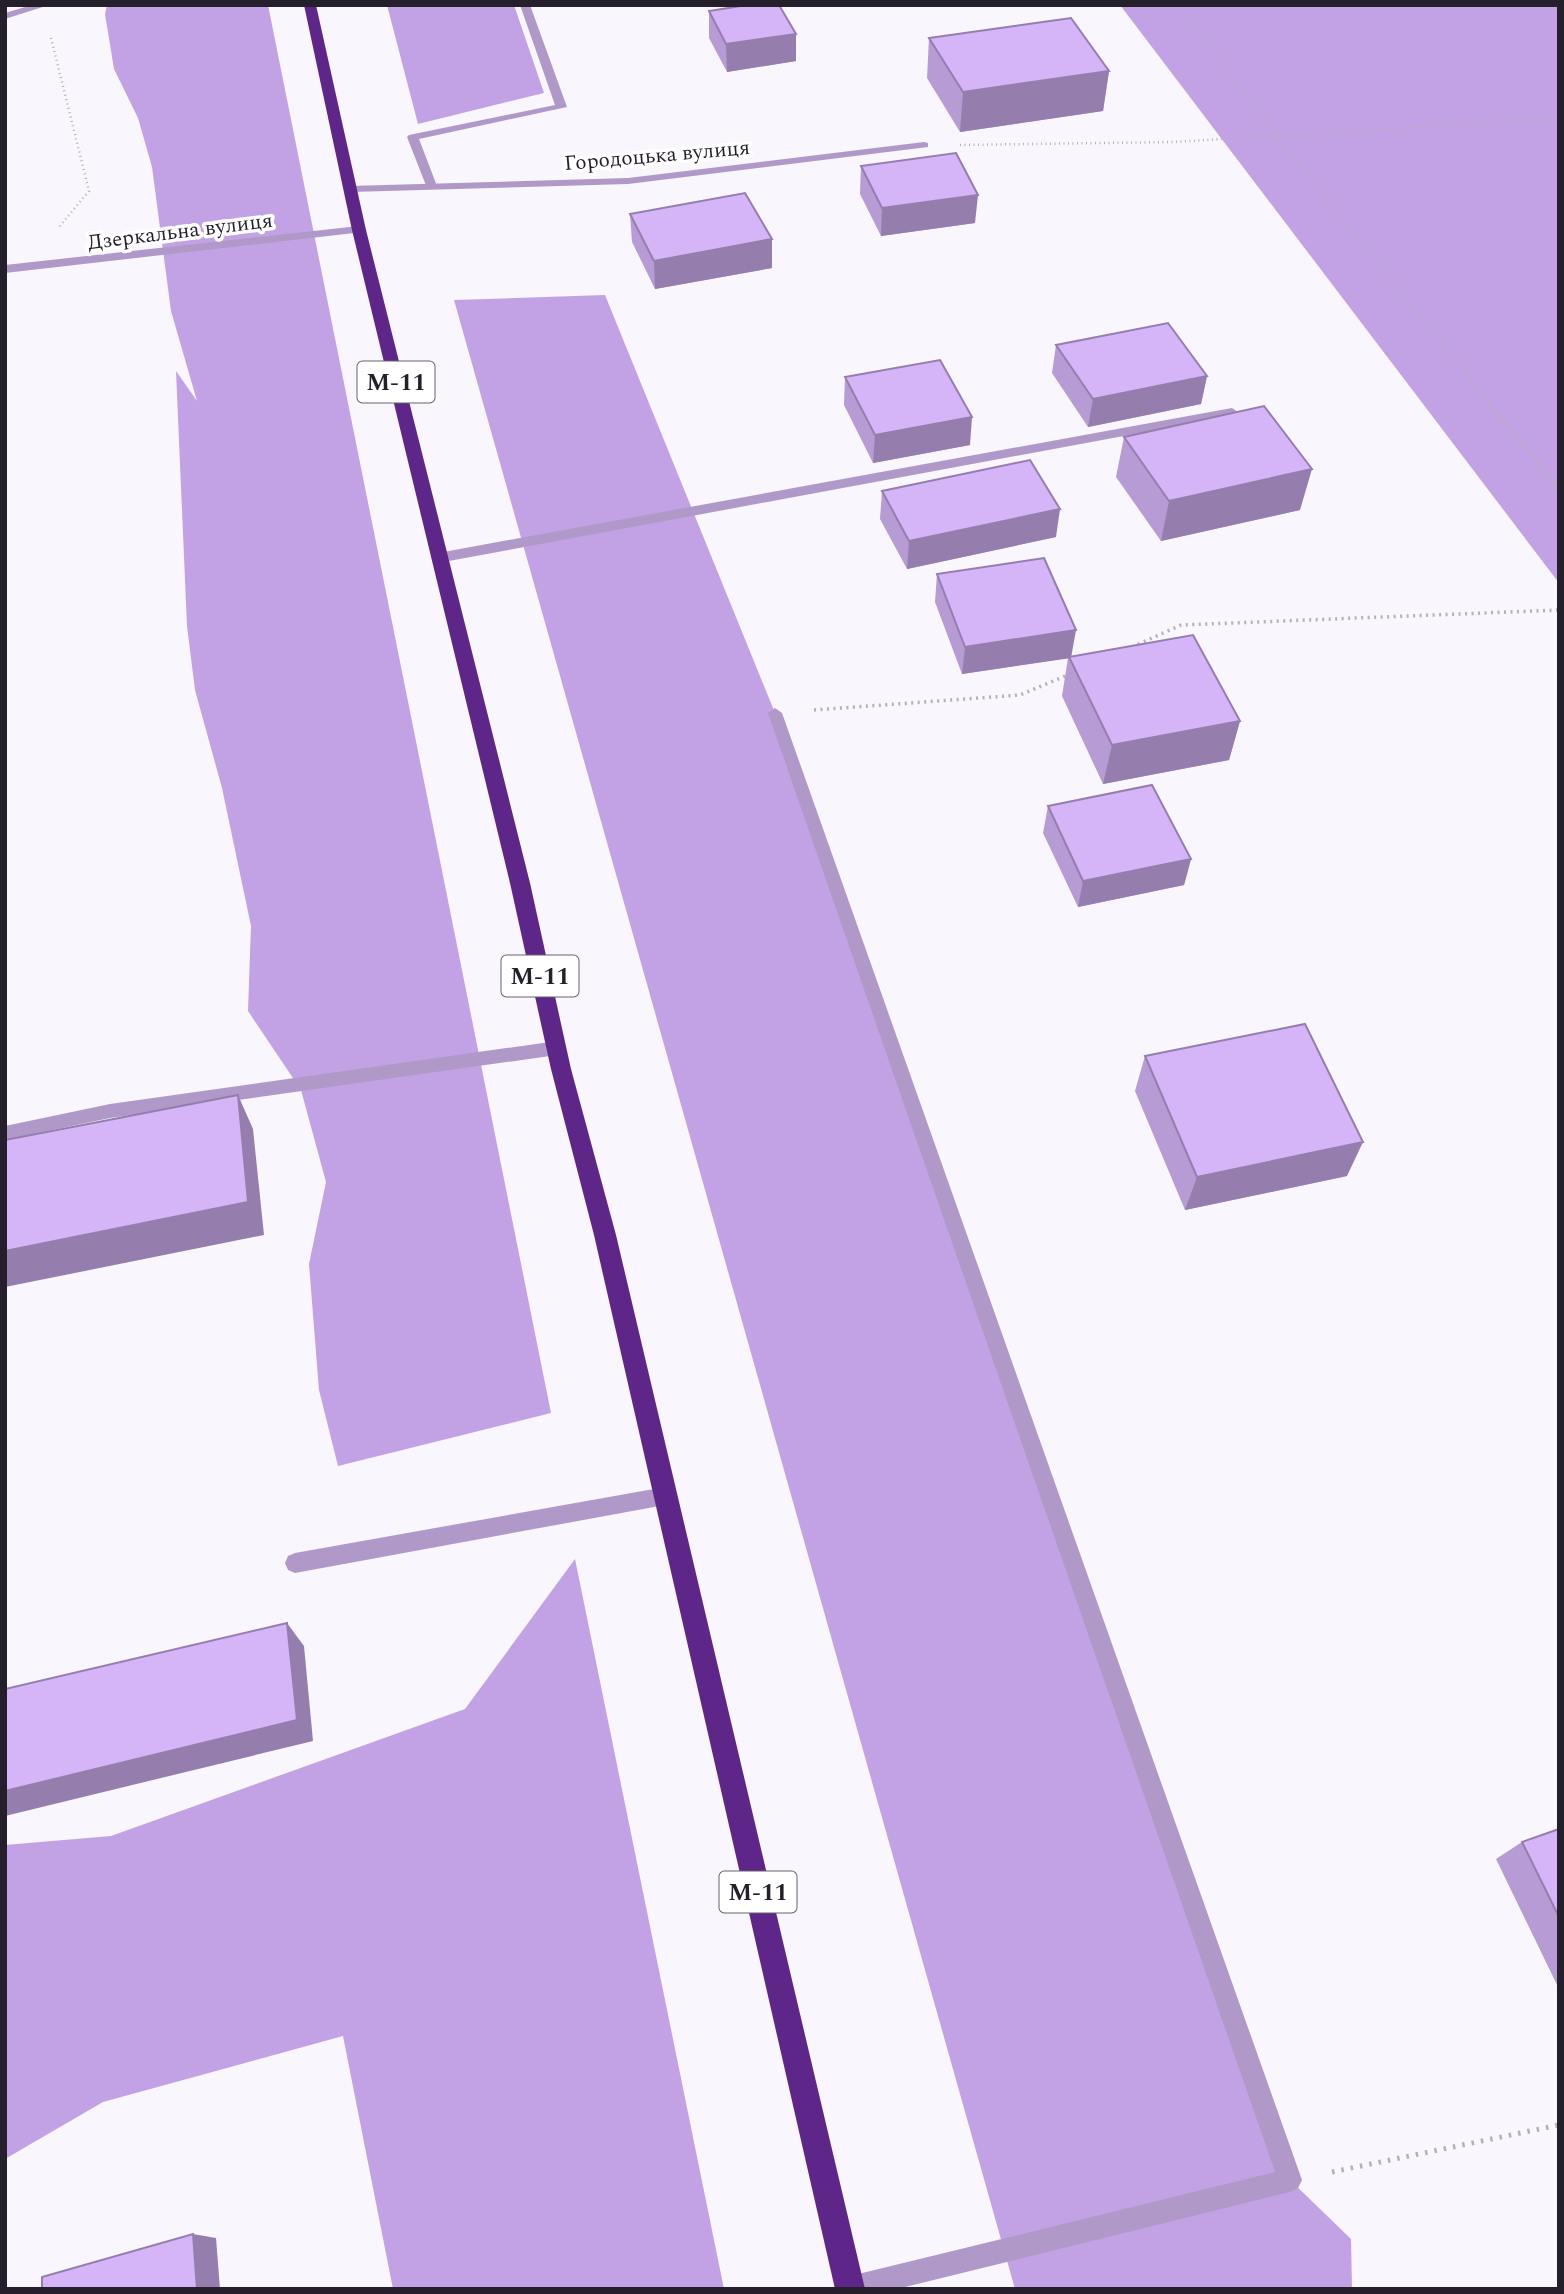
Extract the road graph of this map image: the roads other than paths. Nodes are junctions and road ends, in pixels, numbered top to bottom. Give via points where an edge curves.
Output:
1 (310, 5) edge
2 (525, 5) edge
3 (44, 6) edge
4 (5, 16) edge
5 (924, 145) road end
6 (431, 186) junction
7 (350, 189) junction
8 (359, 230) junction
9 (5, 269) edge
10 (1232, 412) edge
11 (438, 558) junction
12 (775, 713) road end
13 (558, 1048) junction
14 (5, 1133) edge
15 (665, 1496) junction
16 (295, 1563) dead end
17 (850, 2289) edge

1 - 7 highway, М-11
2 - 6 street via 561,107 413,137
3 - 4 street
5 - 6 street, Городоцька вулиця via 628,181
6 - 7 street, Городоцька вулиця
7 - 8 highway, М-11
8 - 9 street, Дзеркальна вулиця
8 - 11 highway, М-11
10 - 11 street
11 - 13 highway, М-11
12 - 17 street via 1290,2180
13 - 14 street via 110,1111
13 - 15 highway, М-11
15 - 16 street
15 - 17 highway, М-11

